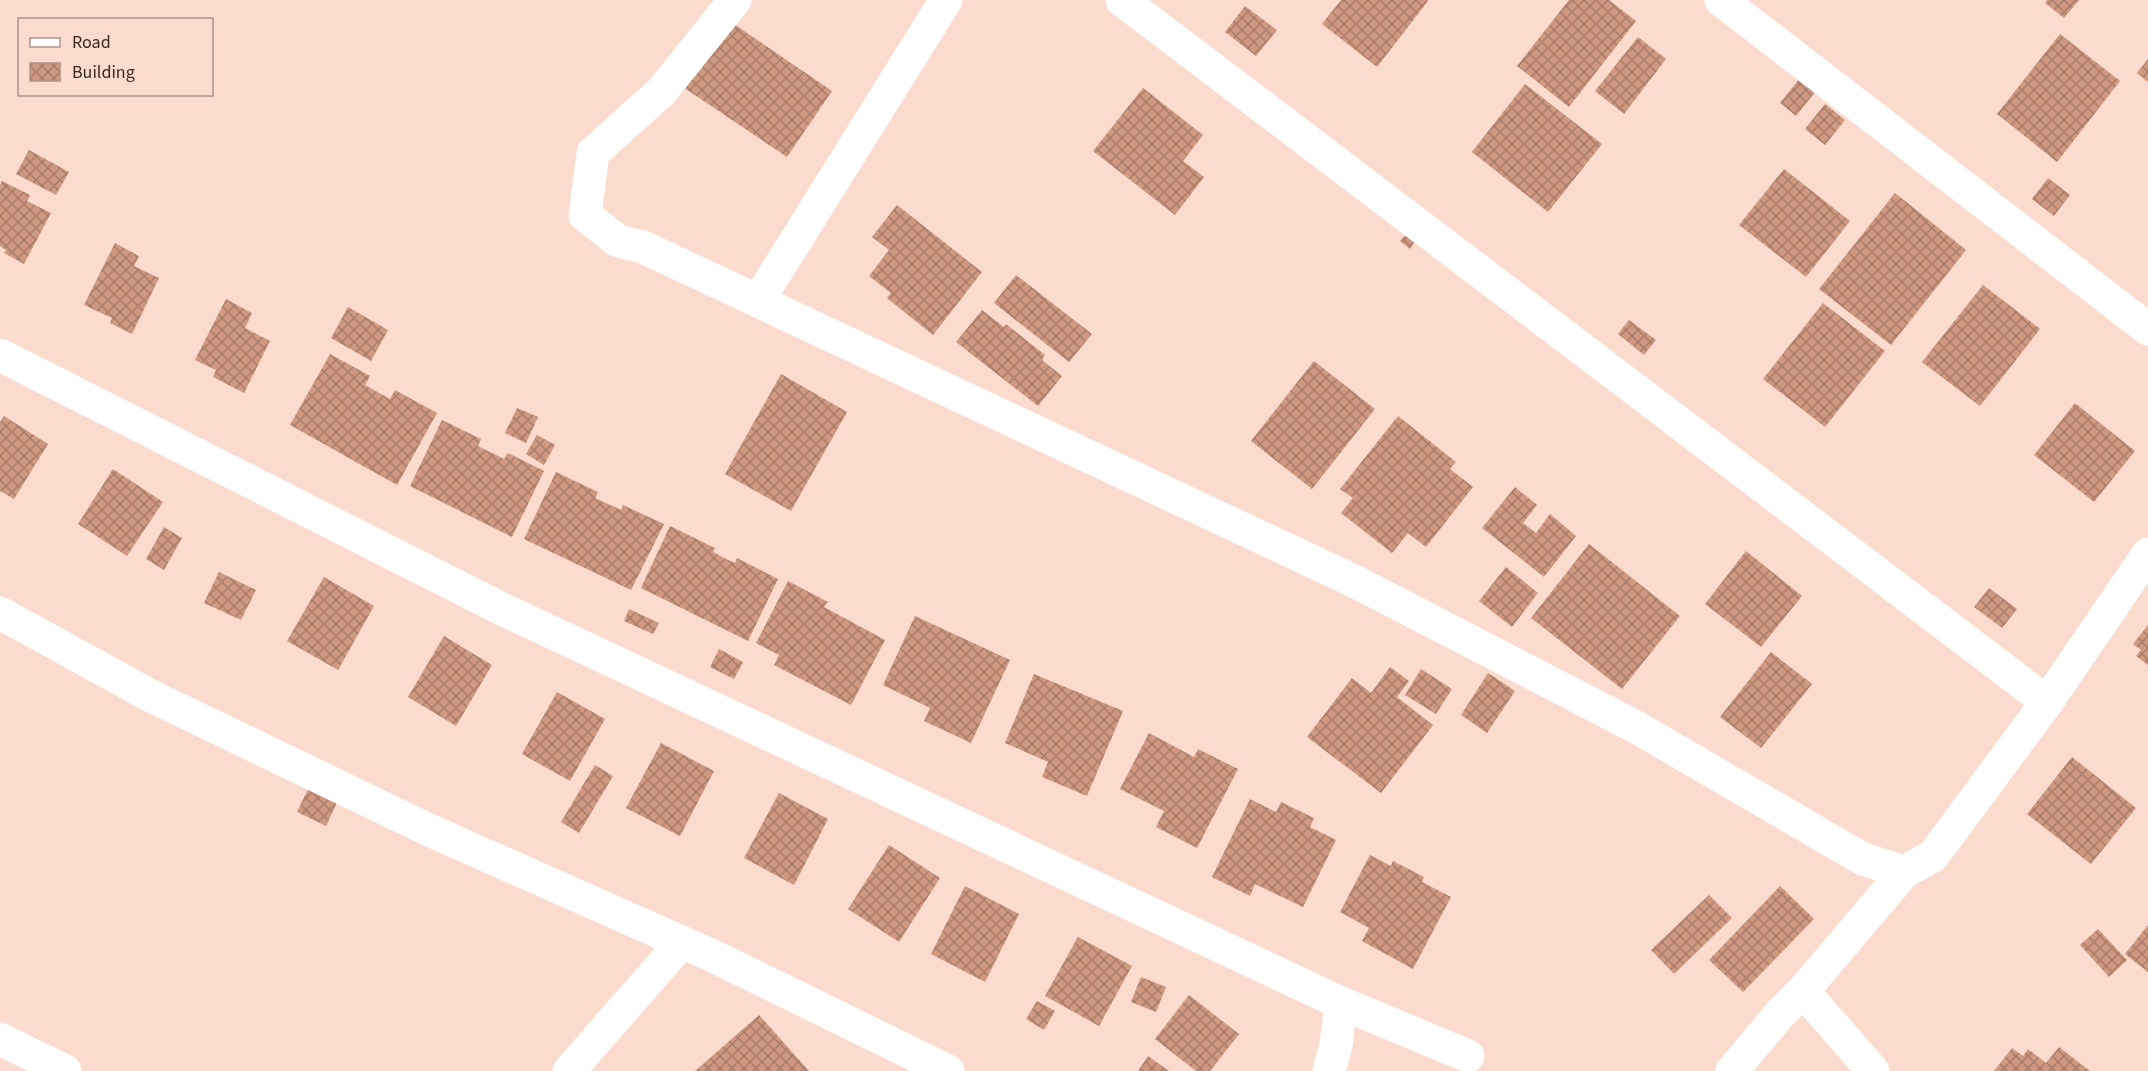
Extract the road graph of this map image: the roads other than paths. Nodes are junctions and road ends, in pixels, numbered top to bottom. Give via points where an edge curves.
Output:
1 (735, 0) edge
2 (946, 0) edge
3 (1122, 0) edge
4 (1721, 0) edge
5 (758, 301) junction
6 (2148, 329) edge
7 (0, 355) edge
8 (2148, 554) edge
9 (0, 613) edge
10 (2047, 702) junction
11 (1904, 872) junction
12 (682, 942) junction
13 (1803, 991) junction
14 (1341, 1003) junction
15 (0, 1040) edge
16 (1468, 1056) dead end
17 (65, 1071) edge
18 (569, 1071) edge
19 (948, 1071) edge
20 (1329, 1071) edge
21 (1732, 1071) edge
22 (1873, 1071) edge

1 - 5 street via 662,91 593,153 585,215 618,241 643,247
2 - 5 street
3 - 10 street
4 - 6 street
5 - 11 street via 1356,582 1636,727 1863,859
7 - 14 street via 500,608
8 - 10 street
9 - 12 street via 183,711 429,830
10 - 11 street via 1933,856
11 - 13 street
12 - 18 street
12 - 19 street
13 - 21 street
13 - 22 street
14 - 16 street
14 - 20 street
15 - 17 street

